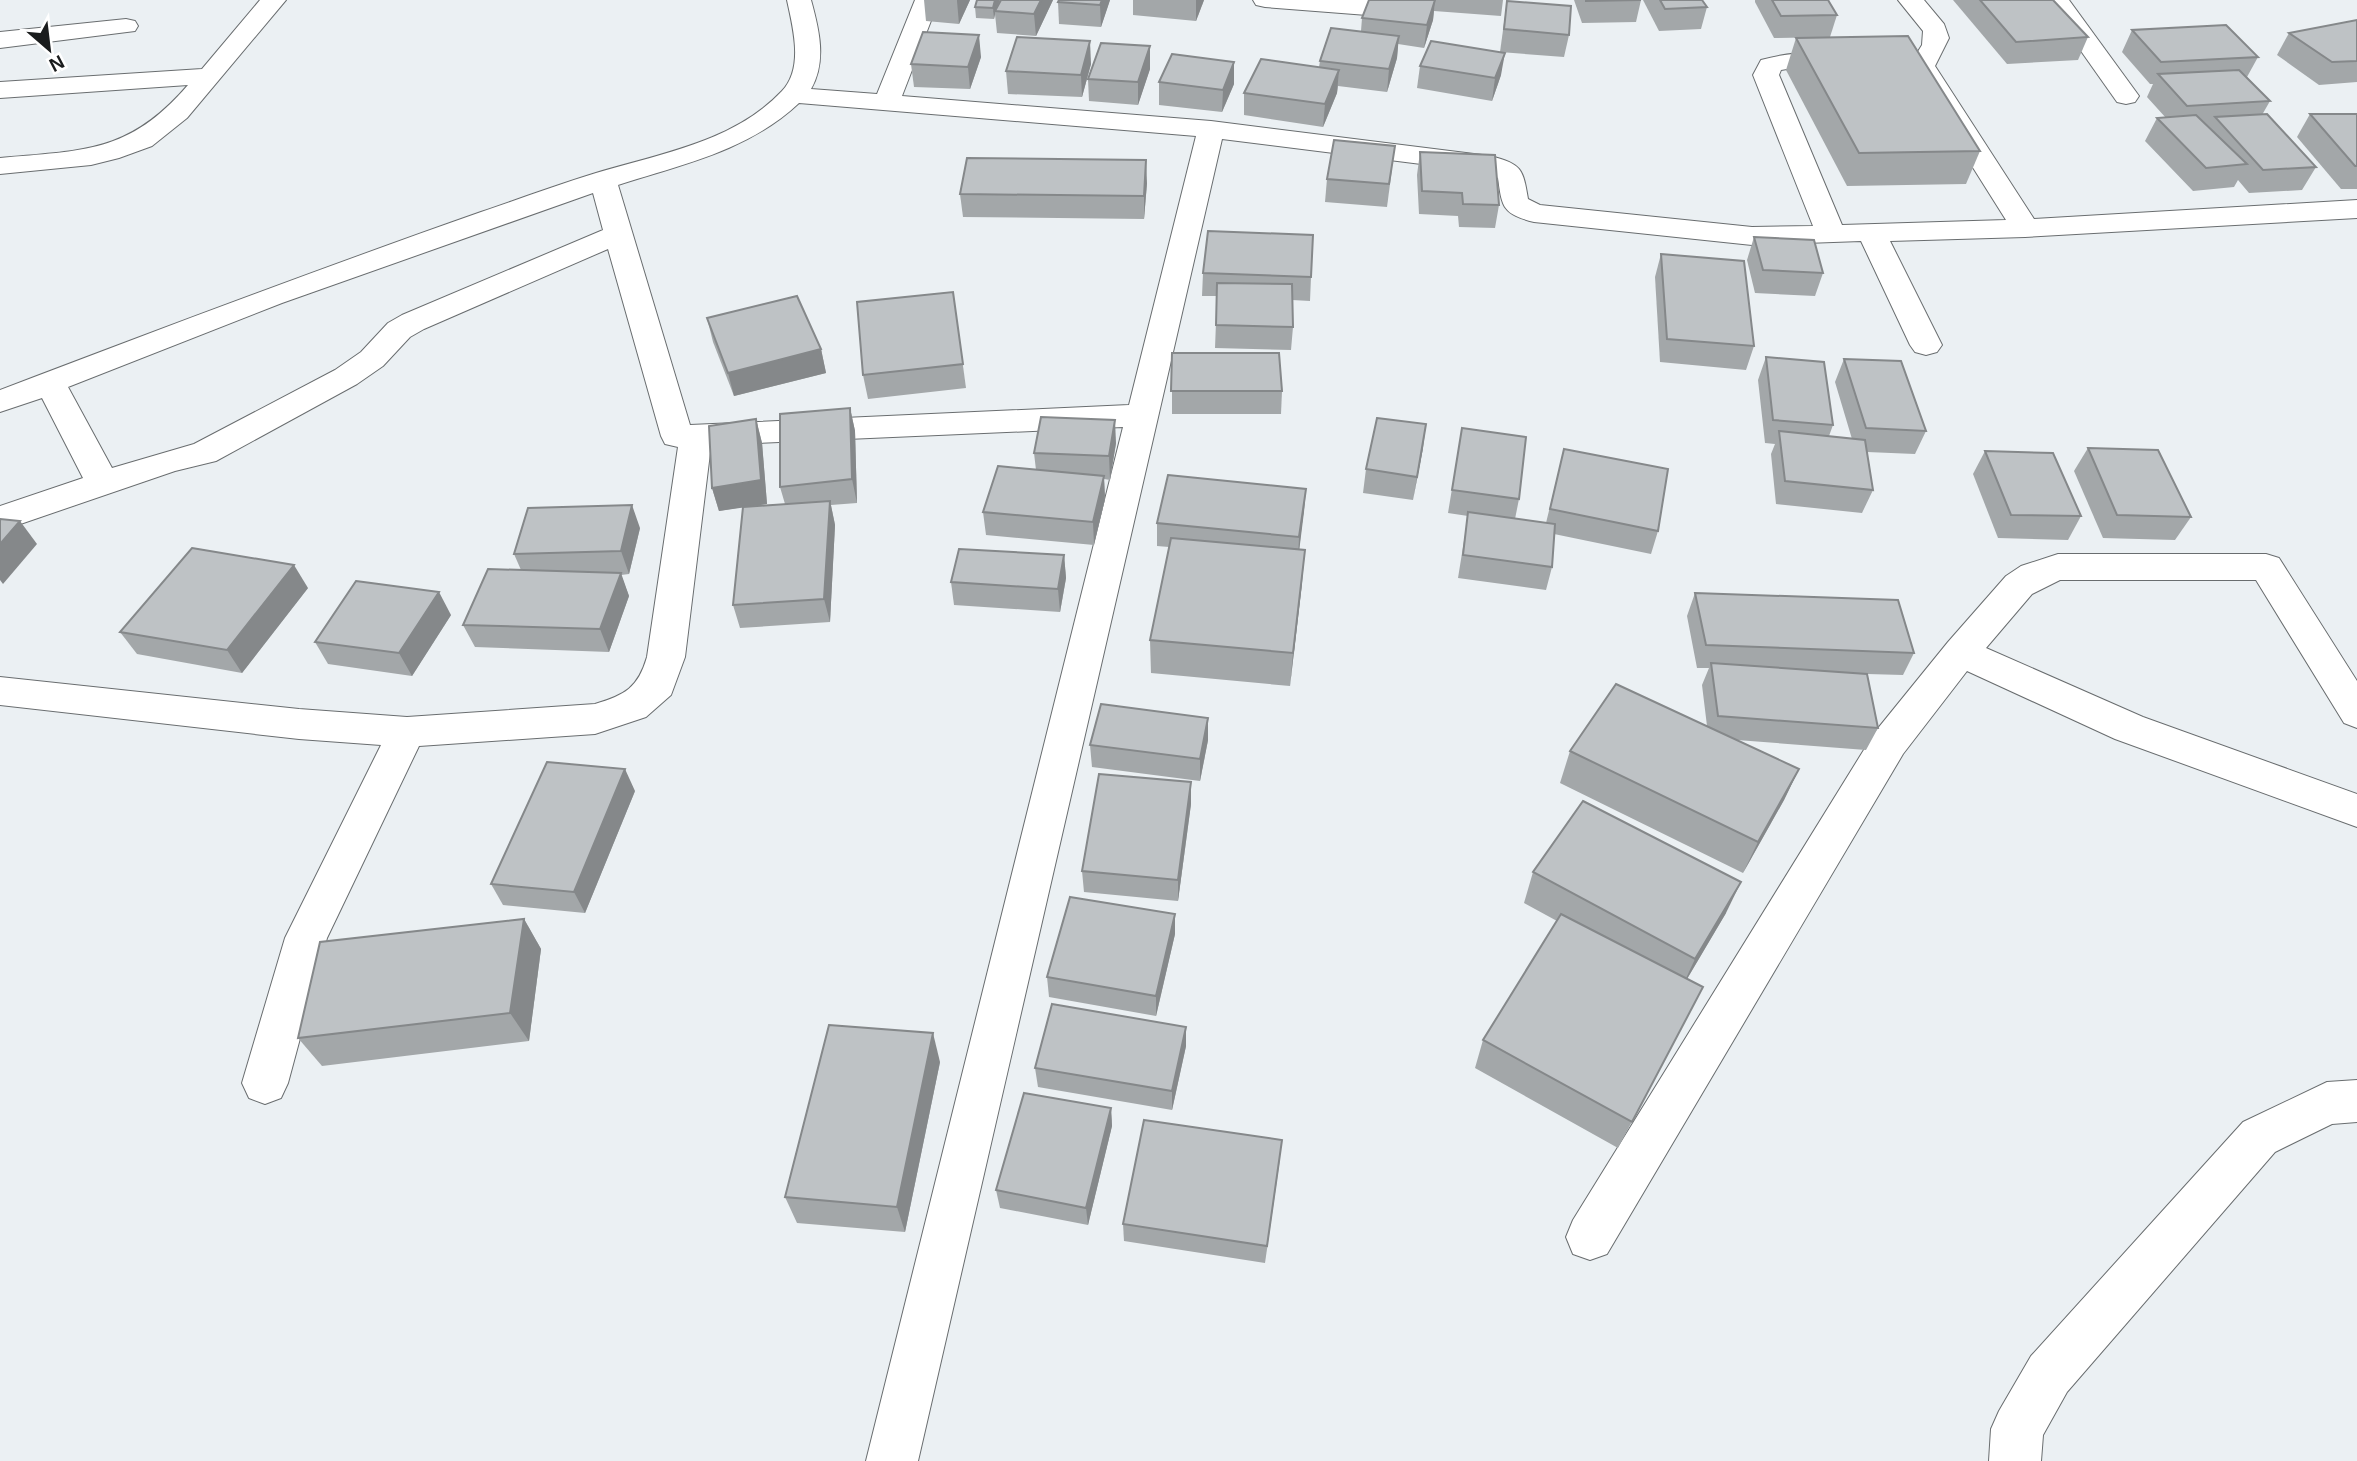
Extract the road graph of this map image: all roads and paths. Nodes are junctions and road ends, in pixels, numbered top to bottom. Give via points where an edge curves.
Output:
1 (274, 0) edge
2 (799, 0) edge
3 (927, 0) edge
4 (1265, 0) edge
5 (1385, 0) edge
6 (1910, 0) edge
7 (2057, 0) edge
8 (0, 40) edge
9 (1868, 64) edge
10 (1895, 65) edge
11 (1922, 66) junction
12 (208, 76) junction
13 (93, 84) junction
14 (0, 90) edge
15 (793, 95) junction
16 (2126, 96) dead end
17 (886, 103) junction
18 (1211, 129) junction
19 (0, 166) edge
20 (603, 180) junction
21 (2357, 209) edge
22 (2025, 228) junction
23 (1871, 232) junction
24 (619, 234) junction
25 (1831, 234) junction
26 (1926, 345) dead end
27 (50, 383) junction
28 (0, 402) edge
29 (1143, 415) junction
30 (696, 435) junction
31 (103, 484) junction
32 (0, 519) edge
33 (1961, 652) junction
34 (0, 691) edge
35 (2357, 713) edge
36 (407, 732) junction
37 (2357, 811) edge
38 (265, 1083) dead end
39 (2357, 1101) edge
40 (1590, 1237) dead end
41 (892, 1461) edge
42 (2015, 1461) edge

1 - 12 street
2 - 15 street via 808,53 805,72
3 - 17 street
4 - 5 street via 1367,8
6 - 11 street via 1936,31 1938,40
7 - 16 street
8 - 13 street via 131,18
9 - 25 street via 1787,61 1770,65 1766,75
10 - 11 street
11 - 22 street
12 - 13 street
12 - 19 street via 164,126 140,141 96,155
13 - 14 street
15 - 17 street
15 - 20 street via 755,127 720,144
17 - 18 street
18 - 25 street via 1489,164 1511,174 1514,204 1534,213 1752,236
18 - 29 street
20 - 24 street
20 - 27 street via 306,284
21 - 22 street
22 - 23 street
23 - 25 street
23 - 26 street
24 - 30 street via 677,436
24 - 31 street via 413,322 346,377 204,453
27 - 28 street
27 - 31 street
29 - 30 street
29 - 41 street
30 - 36 street via 666,657 658,685 633,707 595,719
31 - 32 street
33 - 35 street via 2020,585 2058,567 2266,567
33 - 37 street via 2129,728
33 - 40 street via 1889,743
34 - 36 street
36 - 38 street via 306,938
39 - 42 street via 2327,1103 2259,1137 2049,1374 2017,1429

